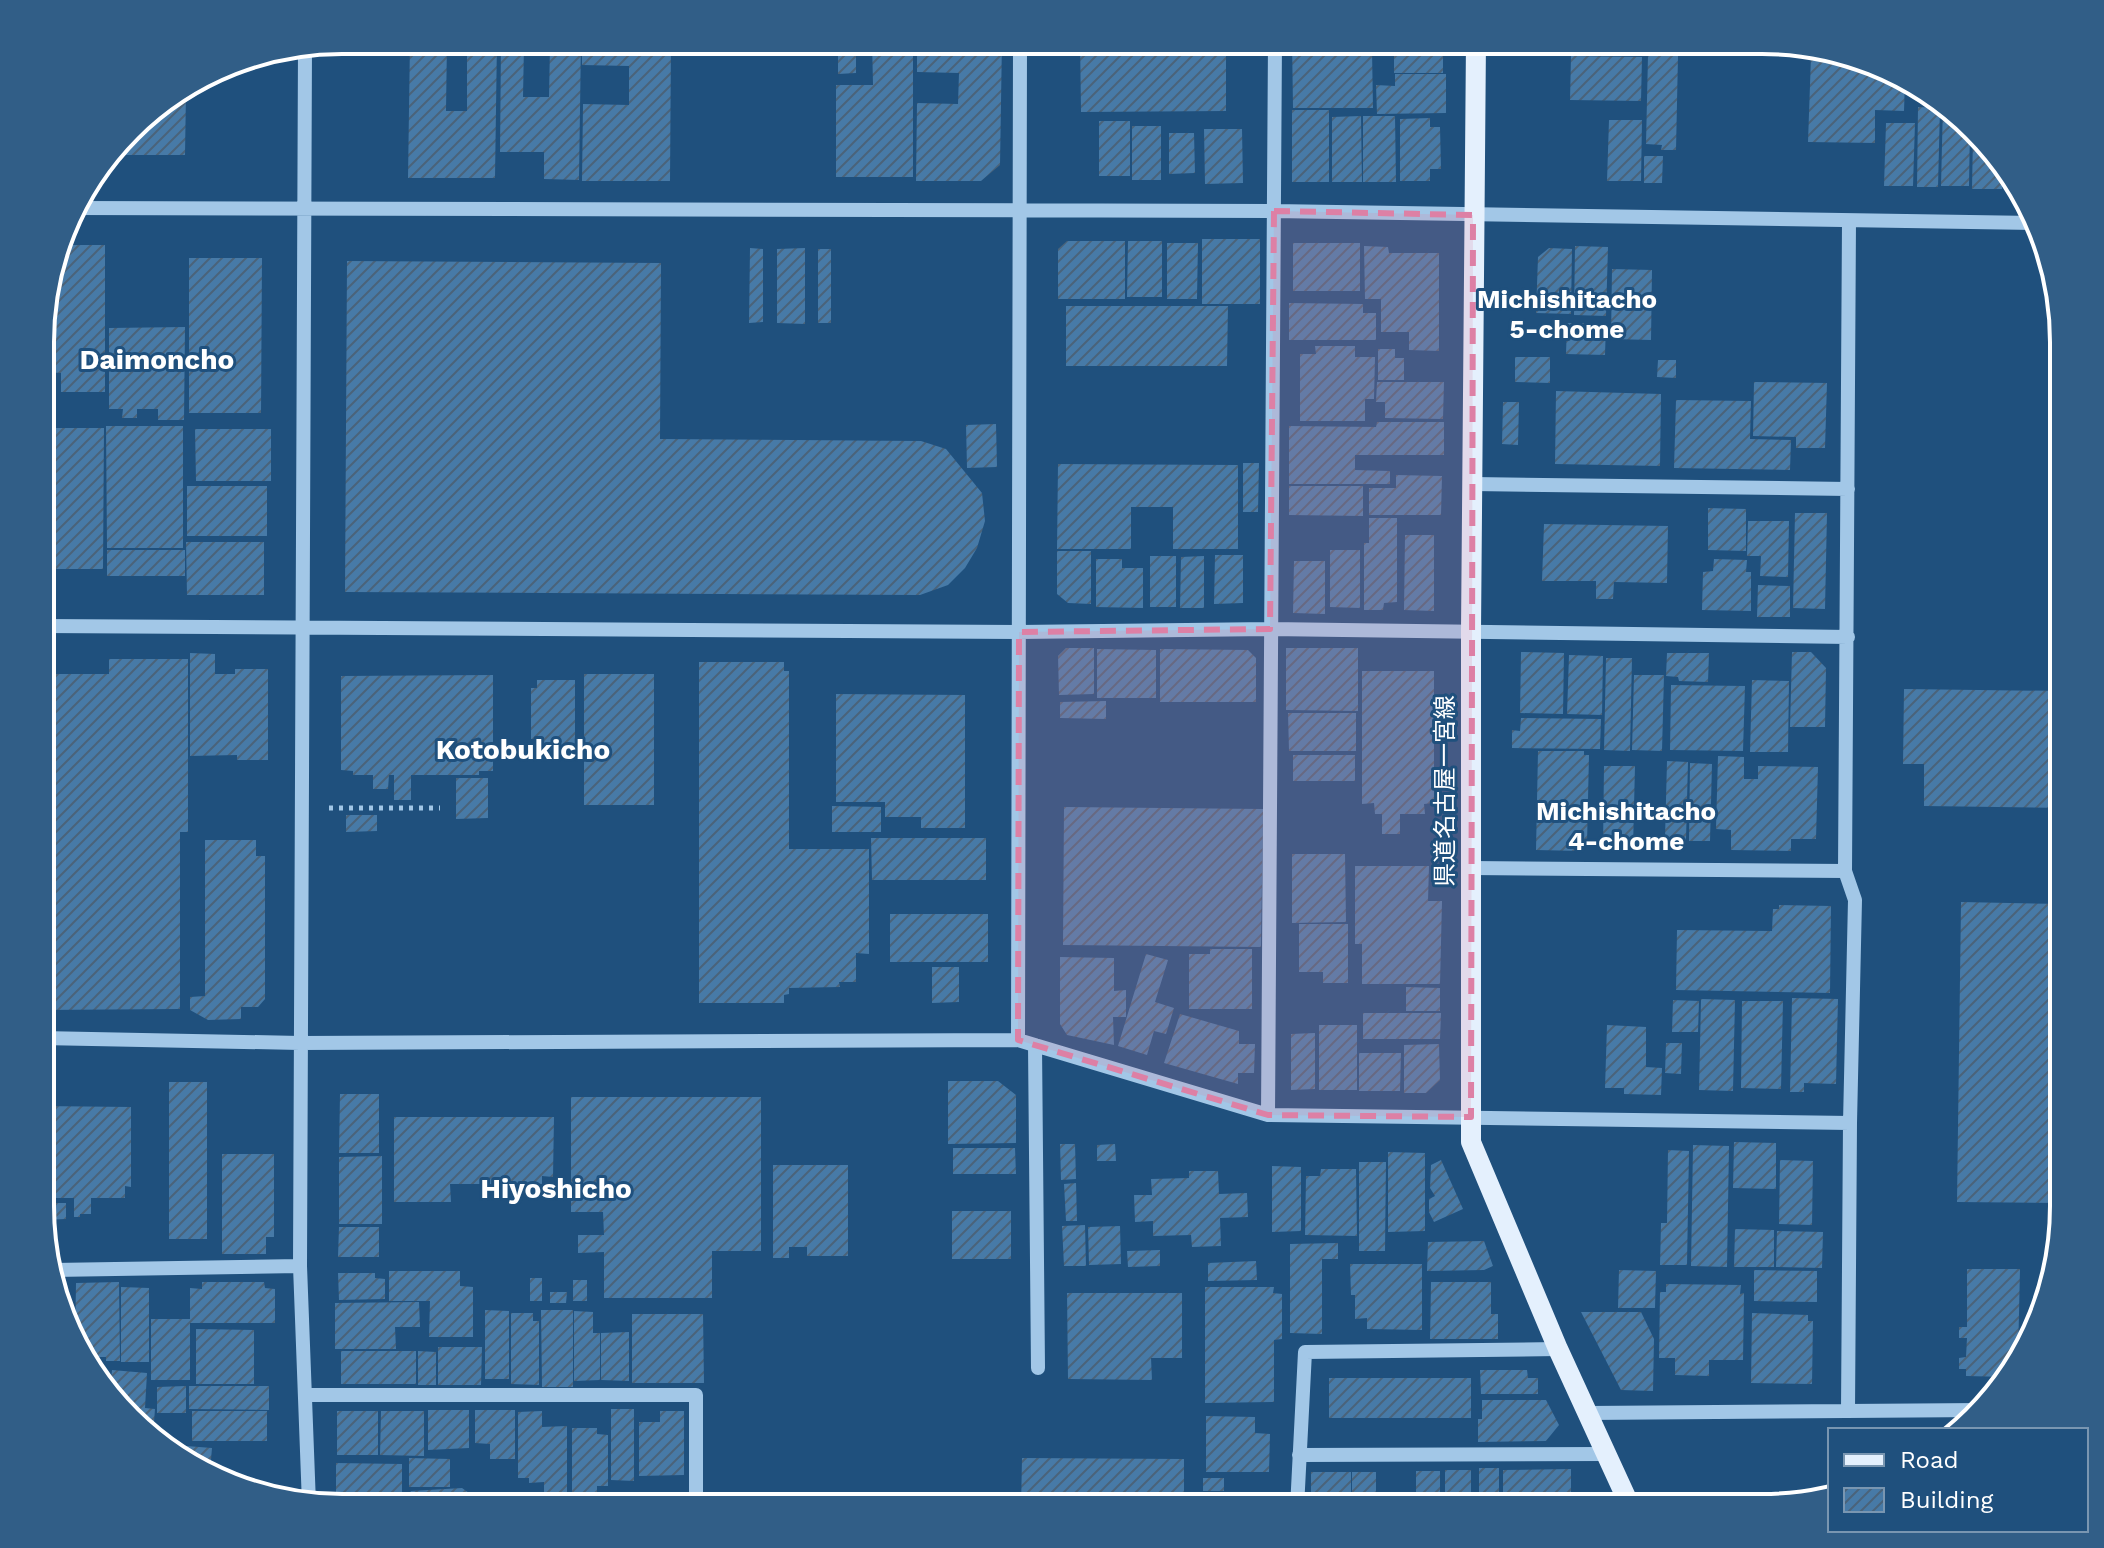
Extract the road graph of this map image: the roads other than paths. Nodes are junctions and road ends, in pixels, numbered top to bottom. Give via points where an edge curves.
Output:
1 (1020, 54) edge
2 (1275, 54) edge
3 (1476, 54) edge
4 (305, 56) edge
5 (88, 208) edge
6 (304, 209) junction
7 (1021, 210) junction
8 (1274, 211) junction
9 (1473, 215) junction
10 (1849, 221) junction
11 (2024, 223) edge
12 (1473, 484) junction
13 (1848, 489) junction
14 (54, 626) edge
15 (302, 627) junction
16 (1270, 629) junction
17 (1471, 631) junction
18 (1019, 632) junction
19 (1848, 637) junction
20 (1471, 868) junction
21 (1845, 871) junction
22 (54, 1038) edge
23 (1018, 1040) junction
24 (300, 1043) junction
25 (1035, 1045) junction
26 (1268, 1115) junction
27 (1471, 1117) junction
28 (1850, 1123) junction
29 (300, 1266) junction
30 (62, 1270) edge
31 (1558, 1349) junction
32 (1038, 1368) dead end
33 (305, 1395) junction
34 (1966, 1410) edge
35 (1848, 1411) junction
36 (1587, 1413) junction
37 (1606, 1454) junction
38 (1299, 1455) junction
39 (309, 1492) edge
40 (696, 1494) edge
41 (1298, 1494) edge
42 (1625, 1494) edge

1 - 7 street
2 - 8 street
3 - 9 main road, 県道名古屋一宮線
4 - 6 street
5 - 6 street
6 - 7 street
6 - 15 street
7 - 8 street
7 - 18 street
8 - 9 street
8 - 16 street
9 - 10 street
9 - 12 main road, 県道名古屋一宮線
10 - 11 street
10 - 13 street
12 - 13 street
12 - 17 main road, 県道名古屋一宮線
13 - 19 street
14 - 15 street
15 - 18 street
15 - 24 street
16 - 17 street
16 - 18 street
16 - 26 street
17 - 19 street
17 - 20 main road, 県道名古屋一宮線
18 - 23 street
19 - 21 street
20 - 21 street
20 - 27 main road, 県道名古屋一宮線
21 - 28 street via 1855,900
22 - 24 street
23 - 24 street
23 - 25 street
24 - 29 street
25 - 26 street
25 - 32 street
26 - 27 street
27 - 28 street
27 - 31 main road, 県道名古屋一宮線 via 1471,1142
28 - 35 street
29 - 30 street
29 - 33 street
31 - 36 main road, 県道名古屋一宮線
31 - 38 street via 1305,1352
33 - 39 street
33 - 40 street via 696,1395
34 - 35 street
35 - 36 street
36 - 37 main road, 県道名古屋一宮線
37 - 38 street
37 - 42 main road, 県道名古屋一宮線
38 - 41 street

